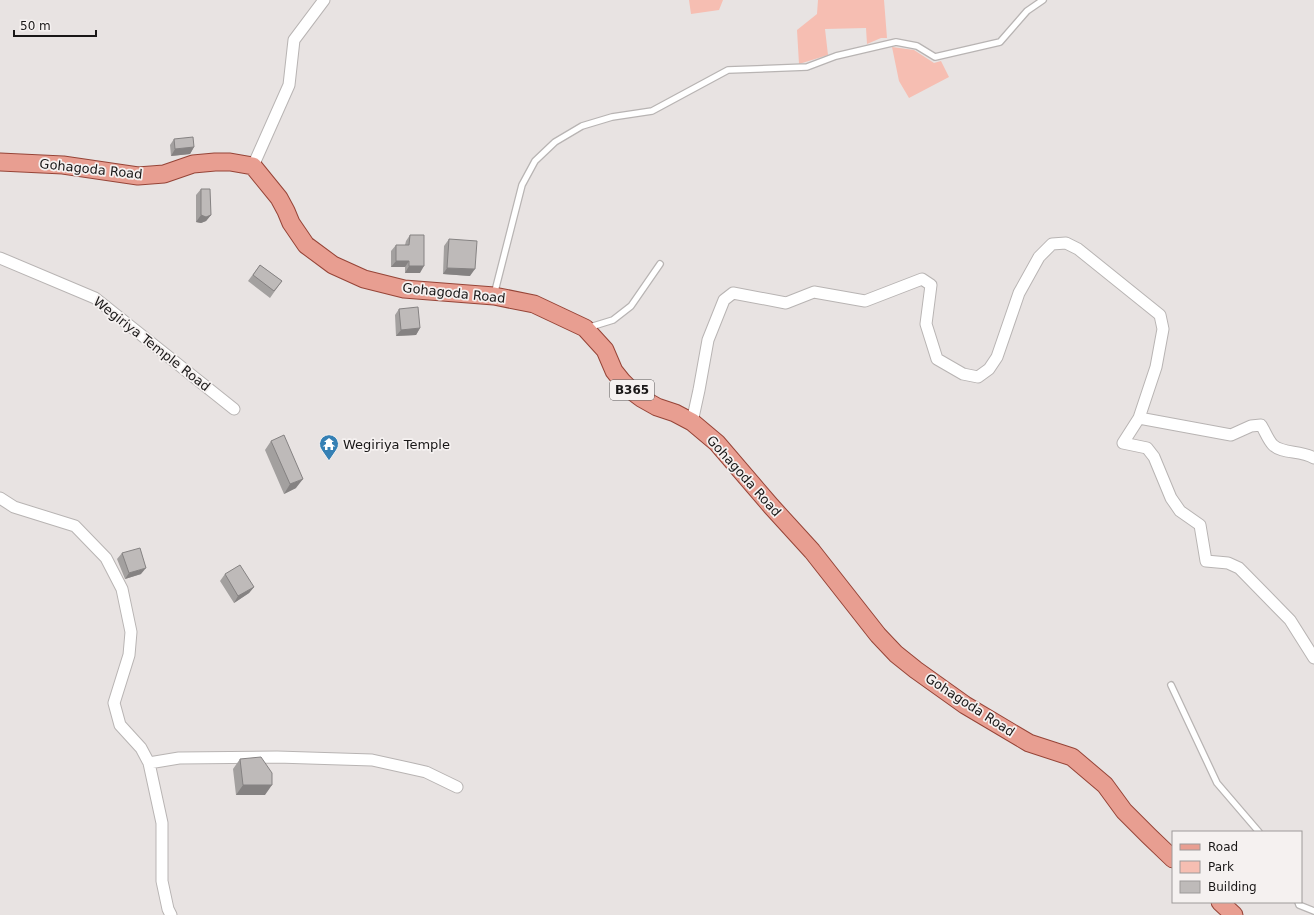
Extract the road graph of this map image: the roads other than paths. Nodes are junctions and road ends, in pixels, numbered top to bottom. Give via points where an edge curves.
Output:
1 (324, 0) edge
2 (1043, 0) edge
3 (0, 162) edge
4 (253, 166) junction
5 (0, 258) edge
6 (660, 264) dead end
7 (494, 296) junction
8 (585, 328) junction
9 (234, 409) dead end
10 (1139, 418) junction
11 (692, 422) junction
12 (1314, 458) edge
13 (0, 498) edge
14 (1314, 658) edge
15 (1171, 685) dead end
16 (149, 763) junction
17 (457, 787) dead end
18 (1258, 831) edge
19 (1172, 858) edge
20 (1221, 903) edge
21 (1298, 903) edge
22 (1314, 911) edge
23 (171, 915) edge
24 (1234, 915) edge

1 - 4 street via 294,40 289,85
2 - 7 lane via 1027,11 1000,42 935,57 917,46 896,42 836,56 807,67 728,70 652,111 612,117 582,126 555,142 535,160 522,185
3 - 4 main road, Gohagoda Road via 63,165 138,176 164,174 194,164 215,162
4 - 7 main road, Gohagoda Road / B365 via 279,198 291,223 306,245 333,266 364,279 404,289
5 - 9 street, Wegiriya Temple Road via 96,298
6 - 8 lane via 631,306 613,320
7 - 8 main road, Gohagoda Road / B365 via 534,304
8 - 11 main road, Gohagoda Road / B365 via 605,350 614,371 633,392 652,404 675,412
10 - 11 street via 1156,367 1163,329 1160,315 1078,249 1066,243 1052,244 1038,257 1019,293 997,356 989,369 978,377 963,374 937,359 926,324 931,285 922,279 865,301 814,292 786,303 733,293 724,300 708,340
10 - 12 street via 1231,436 1251,426 1261,425 1272,444 1279,449 1307,454
10 - 14 street via 1123,443 1147,448 1154,457 1171,498 1180,511 1200,525 1206,561 1228,563 1239,568 1290,620
11 - 19 main road, Gohagoda Road / B365 via 717,443 812,550 878,635 896,654 965,705 1029,743 1072,757 1105,785 1124,811
13 - 16 street via 14,507 76,526 106,558 122,589 131,632 129,655 114,703 120,725 142,748
15 - 18 lane via 1217,783
16 - 17 street via 187,758 372,760 426,772
16 - 23 street via 162,823 162,881
20 - 24 main road
21 - 22 lane

